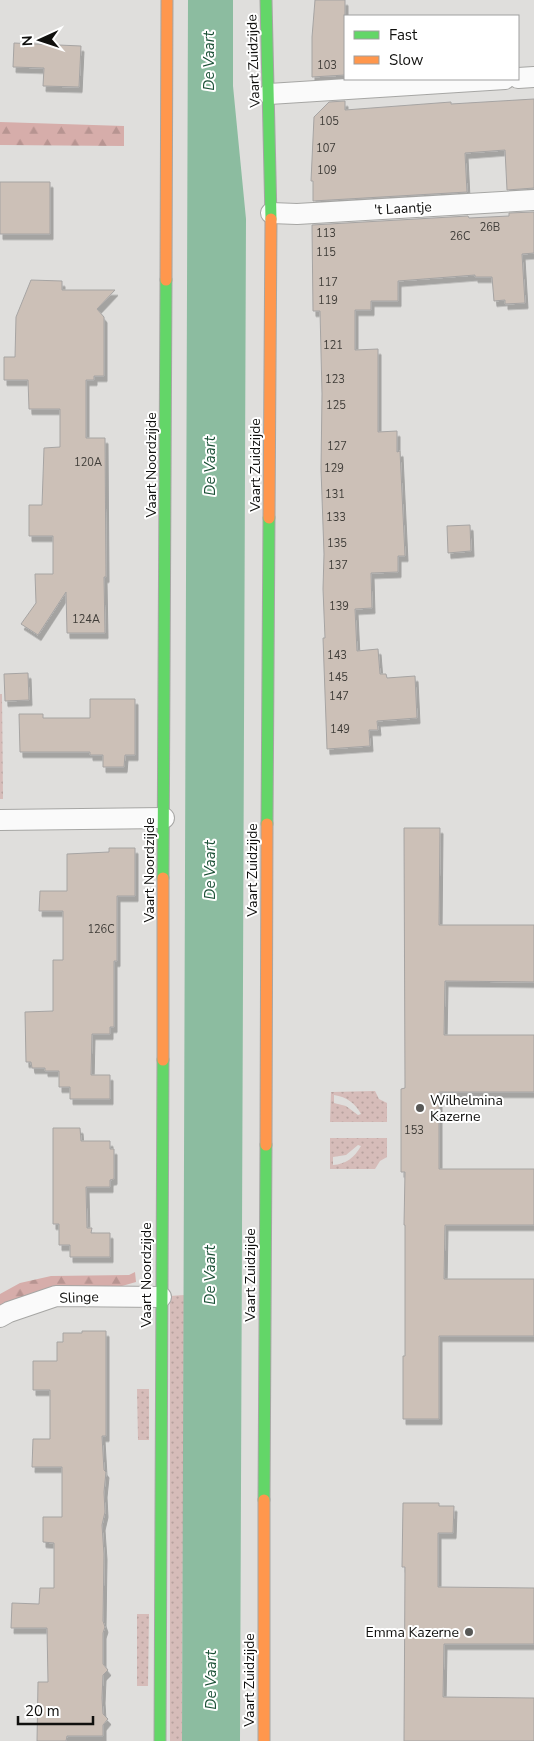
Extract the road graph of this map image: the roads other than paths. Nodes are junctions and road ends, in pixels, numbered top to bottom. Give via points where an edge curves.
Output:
1 (167, 0) edge
2 (266, 0) edge
3 (534, 77) edge
4 (519, 78) edge
5 (489, 80) edge
6 (269, 94) junction
7 (534, 200) edge
8 (271, 213) junction
9 (164, 818) junction
10 (0, 820) edge
11 (161, 1297) junction
12 (0, 1317) edge
13 (160, 1741) edge
14 (264, 1741) edge

1 - 9 main road, Vaart Noordzijde
2 - 6 main road, Vaart Zuidzijde
3 - 4 street
5 - 6 street
6 - 8 main road, Vaart Zuidzijde
7 - 8 street, 't Laantje
8 - 14 main road, Vaart Zuidzijde
9 - 10 street
9 - 11 main road, Vaart Noordzijde
11 - 12 street, Slinge via 56,1296
11 - 13 main road, Vaart Noordzijde

